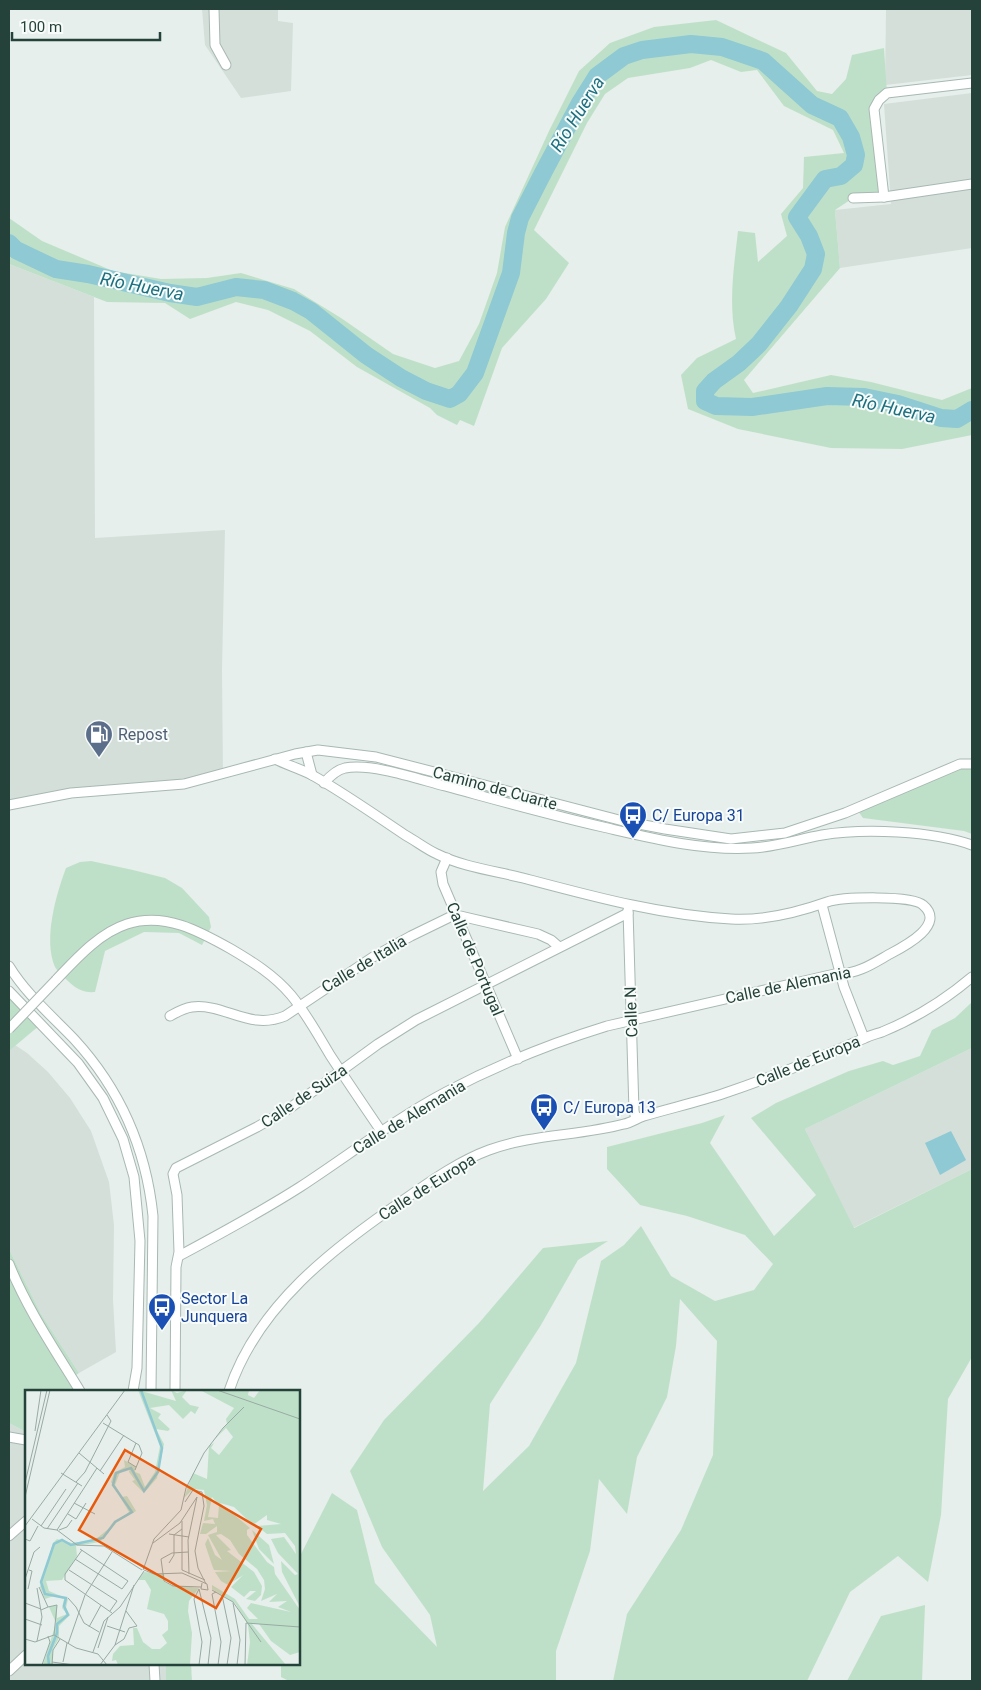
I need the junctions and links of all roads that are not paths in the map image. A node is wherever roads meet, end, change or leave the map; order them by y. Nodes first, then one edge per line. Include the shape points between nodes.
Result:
1 (214, 9) edge
2 (226, 65) dead end
3 (972, 83) edge
4 (972, 184) edge
5 (884, 197) junction
6 (853, 198) dead end
7 (306, 752) junction
8 (295, 754) junction
9 (275, 759) junction
10 (972, 764) edge
11 (300, 770) junction
12 (312, 775) junction
13 (324, 783) junction
14 (9, 805) edge
15 (972, 845) edge
16 (447, 858) junction
17 (822, 905) junction
18 (629, 909) junction
19 (456, 915) junction
20 (559, 948) junction
21 (9, 966) edge
22 (840, 973) junction
23 (972, 977) edge
24 (486, 984) junction
25 (9, 991) edge
26 (299, 1006) junction
27 (170, 1016) dead end
28 (632, 1020) junction
29 (9, 1028) edge
30 (864, 1038) junction
31 (518, 1059) junction
32 (340, 1071) junction
33 (636, 1120) junction
34 (381, 1131) junction
35 (179, 1256) junction
36 (9, 1264) edge
37 (79, 1390) edge
38 (133, 1390) edge
39 (151, 1390) edge
40 (174, 1390) edge
41 (229, 1390) edge
42 (9, 1437) edge
43 (25, 1440) edge
44 (25, 1522) edge
45 (9, 1536) edge
46 (25, 1656) edge
47 (154, 1665) edge
48 (9, 1670) edge
49 (155, 1681) edge

1 - 2 street via 215,46
3 - 5 street via 887,92 879,100 874,109
4 - 5 street
5 - 6 street
7 - 8 street, Camino de Cuarte
7 - 10 street, Camino de Cuarte via 318,750 376,757 623,821 731,839 786,832 845,813 960,764
7 - 12 street
8 - 9 street, Camino de Cuarte
8 - 11 street
9 - 11 street, Calle de Alemania
9 - 14 street, Camino de Cuarte via 184,784 72,793
11 - 12 street, Calle de Alemania
12 - 13 street, Calle de Alemania
13 - 15 street via 337,770 344,768 375,769 569,819 714,848 754,848 823,835 876,832 921,835
13 - 16 street, Calle de Alemania
16 - 18 street, Calle de Alemania
16 - 19 street, Calle de Portugal via 441,878
17 - 18 street, Calle de Alemania via 765,918 732,919
17 - 22 street
17 - 22 street, Calle de Alemania via 862,898 897,899 922,904 928,910 928,928 919,935 870,964 848,974
18 - 20 street, Calle de Suiza
18 - 28 street, Calle N
19 - 20 street via 538,934
19 - 24 street, Calle de Portugal
19 - 26 street, Calle de Italia via 373,957
20 - 24 street, Calle de Suiza
21 - 39 street via 106,1078 126,1114 144,1160 153,1216
22 - 28 street, Calle de Alemania
22 - 30 street
23 - 30 street, Calle de Europa via 928,1008
24 - 31 street, Calle de Portugal
24 - 32 street, Calle de Suiza via 416,1020
25 - 38 street via 78,1063 103,1098 123,1139 134,1177 140,1241 138,1368
26 - 27 street, Calle de Italia via 285,1016 269,1021 201,1007 186,1008
26 - 29 street, bridge via 282,985 257,965 192,928 162,920 141,920 125,924 87,950
26 - 32 street
28 - 31 street, Calle de Alemania via 582,1034
28 - 33 street, Calle N
30 - 33 street, Calle de Europa via 761,1080
31 - 34 street, Calle de Alemania via 445,1093
32 - 34 street
32 - 35 street, Calle de Suiza via 266,1122 176,1168 173,1174
33 - 41 street, Calle de Europa via 511,1143 476,1156 423,1187 366,1227 303,1280 279,1305 253,1339
34 - 35 street, Calle de Alemania via 260,1212
35 - 40 street, Calle de Suiza via 176,1267
36 - 37 street via 16,1283
42 - 43 street
44 - 45 street
46 - 48 street
47 - 49 street

